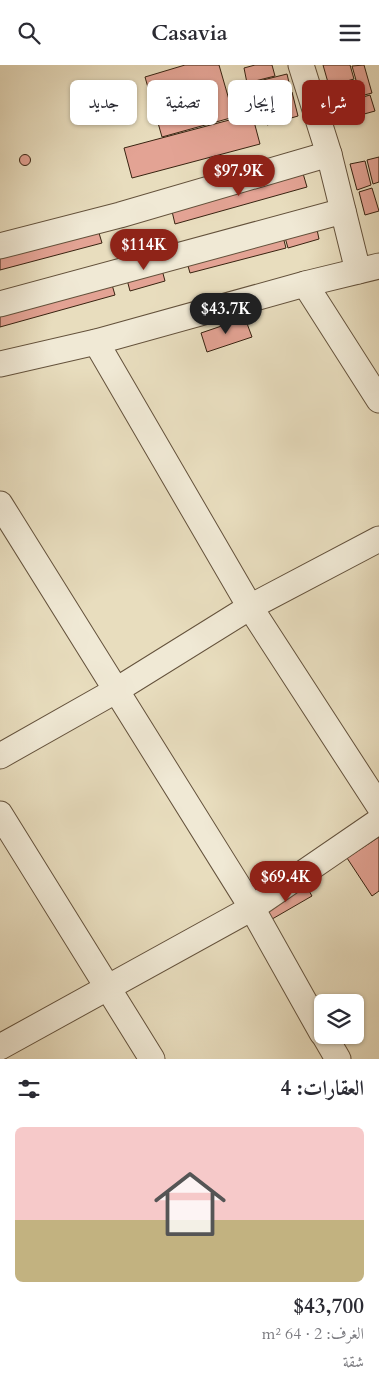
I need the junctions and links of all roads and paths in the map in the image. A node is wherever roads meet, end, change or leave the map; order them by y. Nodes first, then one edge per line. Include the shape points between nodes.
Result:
1 (301, 65) edge
2 (329, 154) junction
3 (343, 211) junction
4 (0, 246) edge
5 (369, 269) edge
6 (305, 284) junction
7 (0, 304) edge
8 (96, 341) junction
9 (0, 363) edge
10 (379, 400) edge
11 (0, 504) edge
12 (379, 539) edge
13 (250, 607) junction
14 (115, 691) junction
15 (0, 756) edge
16 (379, 806) edge
17 (0, 814) edge
18 (379, 821) edge
19 (252, 908) junction
20 (109, 988) junction
21 (314, 1018) edge
22 (329, 1044) edge
23 (0, 1047) edge
24 (152, 1059) edge
25 (338, 1059) edge

1 - 2 street
2 - 3 street
2 - 4 street
3 - 5 street
3 - 7 street
5 - 6 street
6 - 8 street
6 - 10 street
8 - 9 street
8 - 13 street
11 - 14 street
12 - 13 street
13 - 14 street
13 - 16 street
14 - 15 street
14 - 19 street
17 - 20 street
18 - 19 street
19 - 20 street
19 - 21 street
20 - 23 street
20 - 24 street
22 - 25 street

